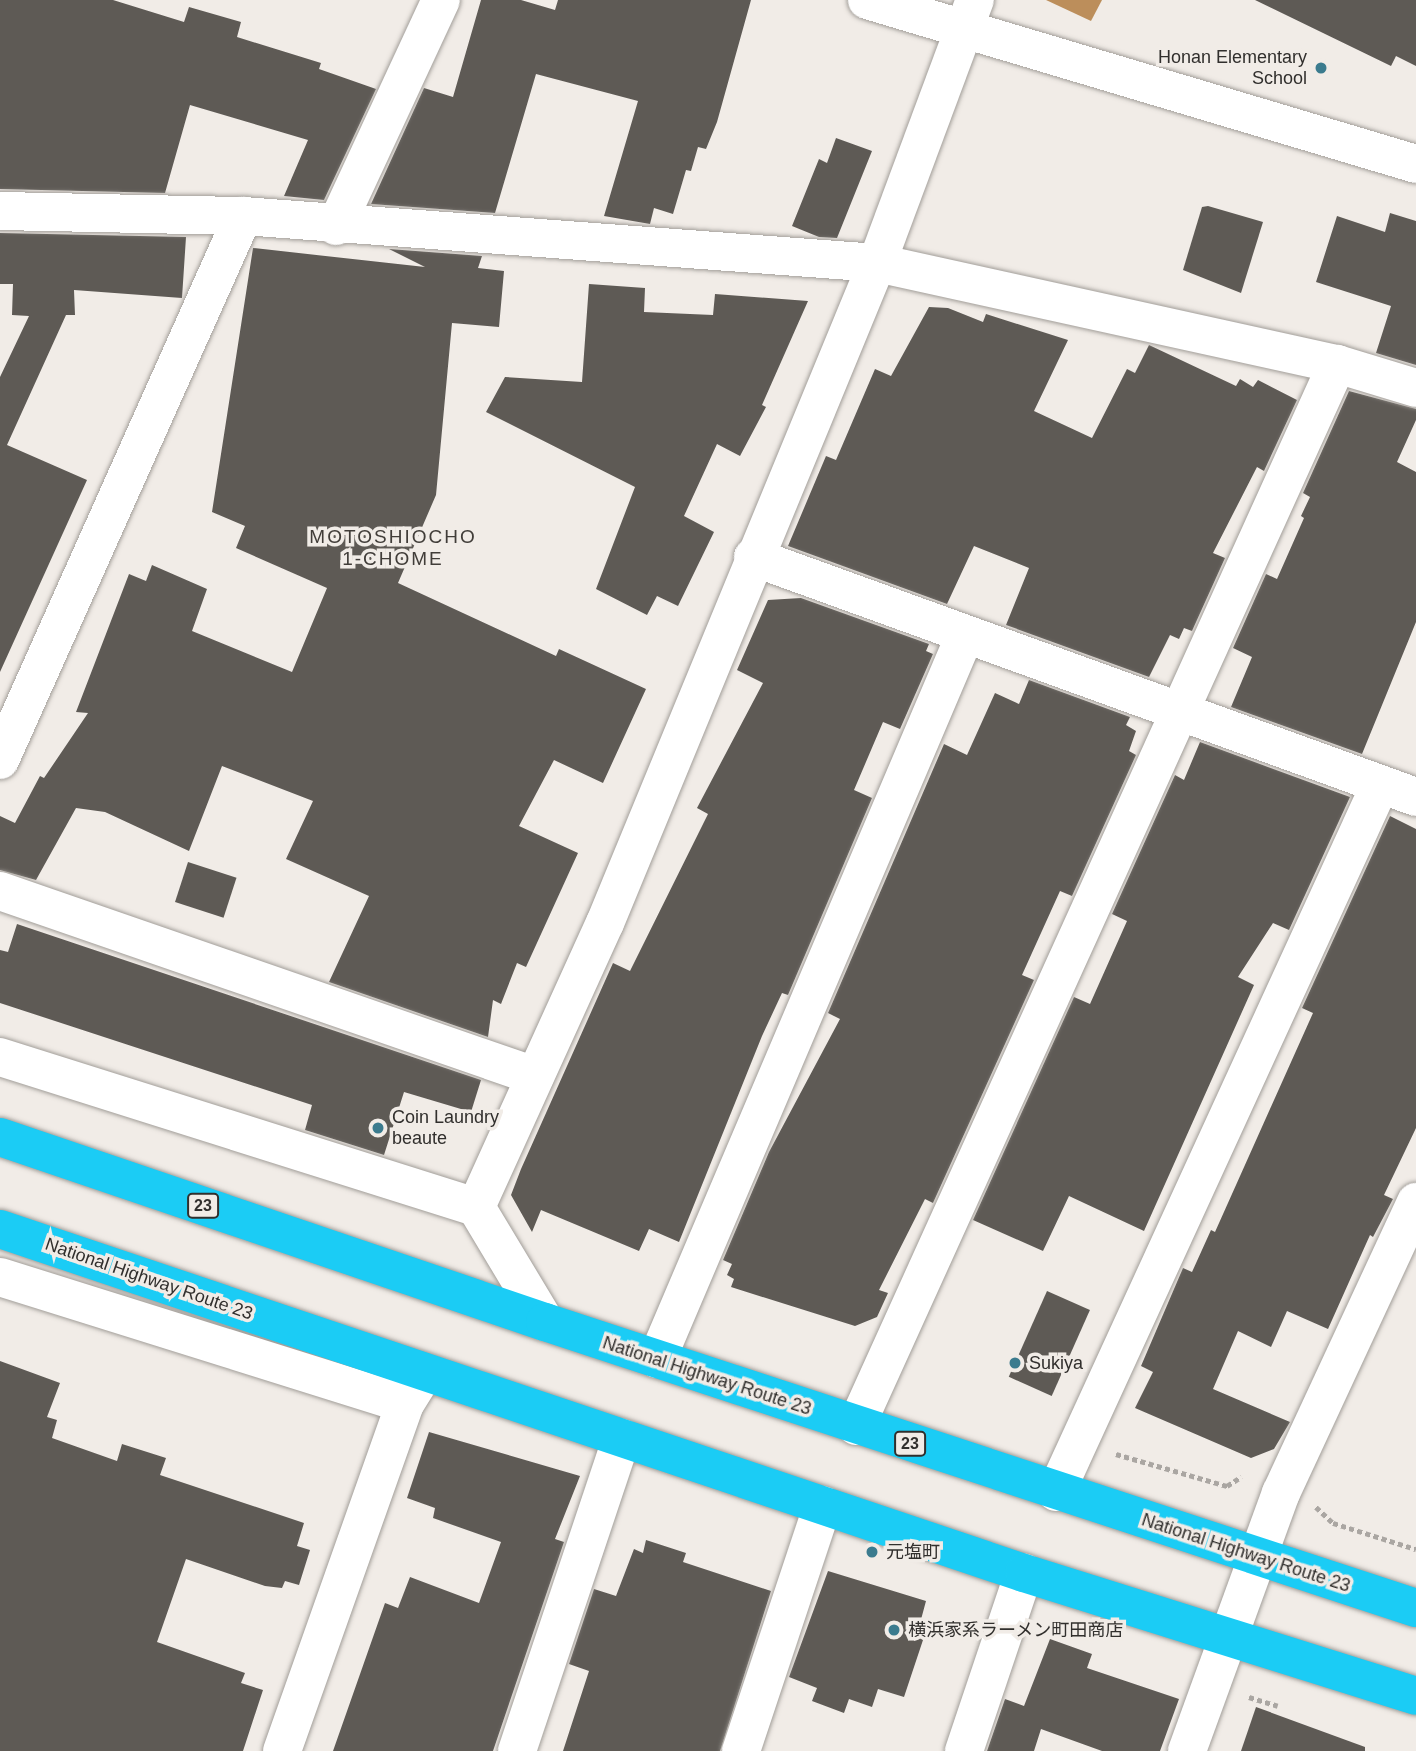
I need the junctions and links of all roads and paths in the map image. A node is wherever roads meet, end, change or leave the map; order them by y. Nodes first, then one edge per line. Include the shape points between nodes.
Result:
1 (441, 0) edge
2 (867, 0) edge
3 (968, 14) edge
4 (1416, 164) edge
5 (0, 211) edge
6 (243, 216) junction
7 (336, 226) junction
8 (877, 264) junction
9 (1337, 364) junction
10 (1416, 388) edge
11 (753, 557) junction
12 (965, 635) junction
13 (1178, 711) junction
14 (0, 760) edge
15 (1380, 785) junction
16 (1416, 797) edge
17 (0, 891) edge
18 (0, 1057) edge
19 (535, 1076) junction
20 (0, 1137) edge
21 (1416, 1202) edge
22 (476, 1207) junction
23 (0, 1229) edge
24 (0, 1277) edge
25 (545, 1322) junction
26 (657, 1359) junction
27 (425, 1372) junction
28 (405, 1404) junction
29 (856, 1426) junction
30 (622, 1438) junction
31 (1078, 1444) junction
32 (1241, 1477) dead end
33 (1056, 1492) junction
34 (823, 1505) junction
35 (1324, 1510) dead end
36 (1416, 1549) edge
37 (1257, 1556) junction
38 (1024, 1573) junction
39 (1416, 1608) edge
40 (1227, 1636) junction
41 (1416, 1696) edge
42 (1248, 1697) dead end
43 (1278, 1706) dead end
44 (282, 1751) edge
45 (517, 1751) edge
46 (741, 1751) edge
47 (964, 1751) edge
48 (1187, 1751) edge

1 - 7 street
2 - 3 street
3 - 4 street
3 - 8 street
5 - 6 street
6 - 7 street
6 - 14 street
7 - 8 street
8 - 9 street
8 - 11 street
9 - 10 street
9 - 13 street
11 - 12 street
11 - 19 street via 605,923
12 - 13 street
12 - 26 street
13 - 15 street
13 - 29 street
15 - 16 street
15 - 31 street
17 - 19 street
18 - 22 street
19 - 22 street
20 - 25 highway, National Highway Route 23 / 23
21 - 37 street via 1281,1493
22 - 25 street
23 - 27 highway, National Highway Route 23
24 - 28 street
25 - 26 highway, National Highway Route 23 / 23
26 - 29 highway, National Highway Route 23 / 23
27 - 28 street
27 - 30 highway, National Highway Route 23
28 - 44 street
29 - 33 highway, National Highway Route 23 / 23
30 - 34 highway, National Highway Route 23
30 - 45 street
31 - 32 path via 1227,1486
31 - 33 street
33 - 37 highway, National Highway Route 23 / 23
34 - 38 highway, National Highway Route 23
34 - 46 street
35 - 36 path via 1333,1523
37 - 39 highway, National Highway Route 23 / 23
37 - 40 street
38 - 40 highway, National Highway Route 23
38 - 47 street
40 - 41 highway, National Highway Route 23
40 - 48 street
42 - 43 path

